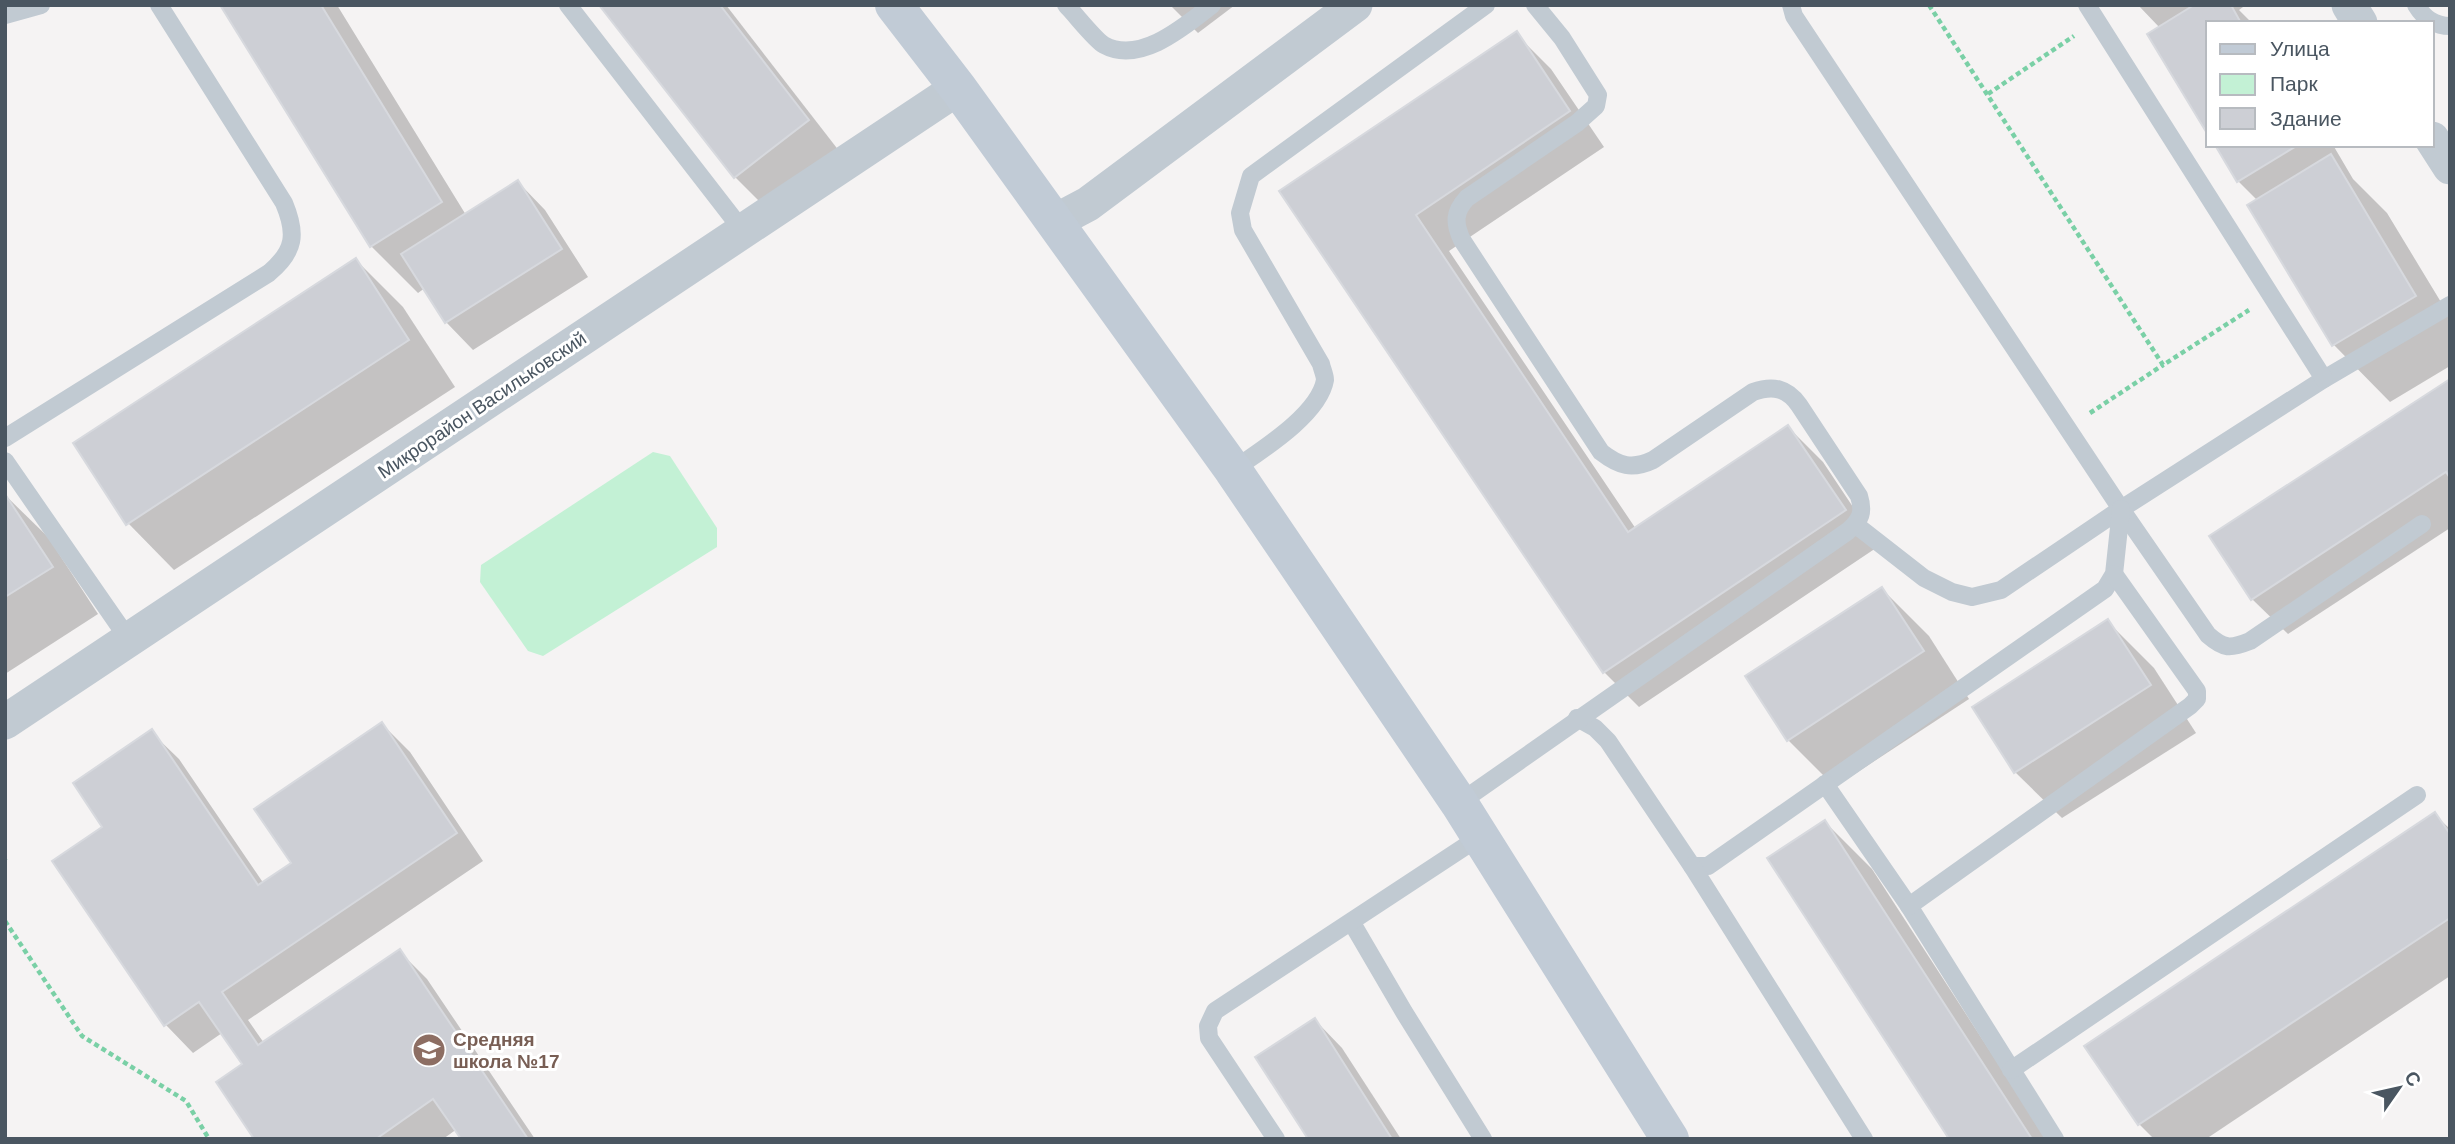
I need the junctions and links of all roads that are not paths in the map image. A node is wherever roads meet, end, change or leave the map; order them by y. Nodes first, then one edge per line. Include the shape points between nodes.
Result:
1 (41, 5) edge
2 (159, 5) edge
3 (568, 5) edge
4 (894, 5) edge
5 (1066, 5) edge
6 (1212, 5) edge
7 (1355, 5) edge
8 (1486, 5) edge
9 (1535, 5) edge
10 (1791, 5) edge
11 (2349, 5) edge
12 (2416, 5) edge
13 (2092, 13) edge
14 (5, 15) edge
15 (2359, 21) edge
16 (2430, 21) edge
17 (958, 88) junction
18 (2434, 142) edge
19 (2450, 167) edge
20 (1054, 222) junction
21 (743, 231) junction
22 (2450, 305) edge
23 (2324, 379) junction
24 (5, 438) edge
25 (5, 461) edge
26 (1233, 470) junction
27 (2121, 509) junction
28 (2422, 524) dead end
29 (1856, 525) junction
30 (2114, 574) junction
31 (129, 640) junction
32 (1577, 719) junction
33 (5, 722) edge
34 (1825, 784) junction
35 (2417, 795) dead end
36 (1459, 803) junction
37 (1480, 836) junction
38 (1692, 866) junction
39 (1909, 906) junction
40 (1352, 923) junction
41 (2011, 1070) junction
42 (1276, 1139) edge
43 (1483, 1139) edge
44 (1670, 1139) edge
45 (1864, 1139) edge
46 (2055, 1139) edge

1 - 14 lane
2 - 24 lane via 284,203 292,222 292,242 284,260 269,273
3 - 21 lane
4 - 17 street
5 - 6 lane via 1104,45 1133,52 1170,37
7 - 20 street via 1088,204
8 - 26 lane via 1251,176 1240,213 1242,230 1321,364 1325,379 1317,398 1290,429
9 - 29 lane via 1598,95 1596,106 1467,198 1456,216 1462,240 1601,452 1612,461 1640,466 1753,392 1779,388 1790,393 1859,496 1863,507
10 - 27 lane via 1794,16
11 - 15 street
12 - 16 lane
13 - 23 lane
17 - 20 street
17 - 21 street, Микрорайон Васильковский
18 - 19 street
20 - 26 street
21 - 31 street, Микрорайон Васильковский
22 - 23 lane
23 - 27 lane
25 - 31 lane
26 - 36 street
27 - 28 lane via 2208,635 2221,646 2236,647
27 - 29 lane via 2001,590 1972,597 1924,578
27 - 30 lane
29 - 32 lane
30 - 34 lane via 2105,589
30 - 39 lane via 2197,691 2197,699
31 - 33 street, Микрорайон Васильковский
32 - 36 lane
32 - 38 lane via 1608,741
34 - 38 lane via 1707,866
34 - 39 lane
35 - 41 lane
36 - 37 street
37 - 40 lane
37 - 44 street
38 - 45 lane
39 - 41 lane
40 - 42 lane via 1215,1011 1208,1027 1209,1038
40 - 43 lane
41 - 46 lane

